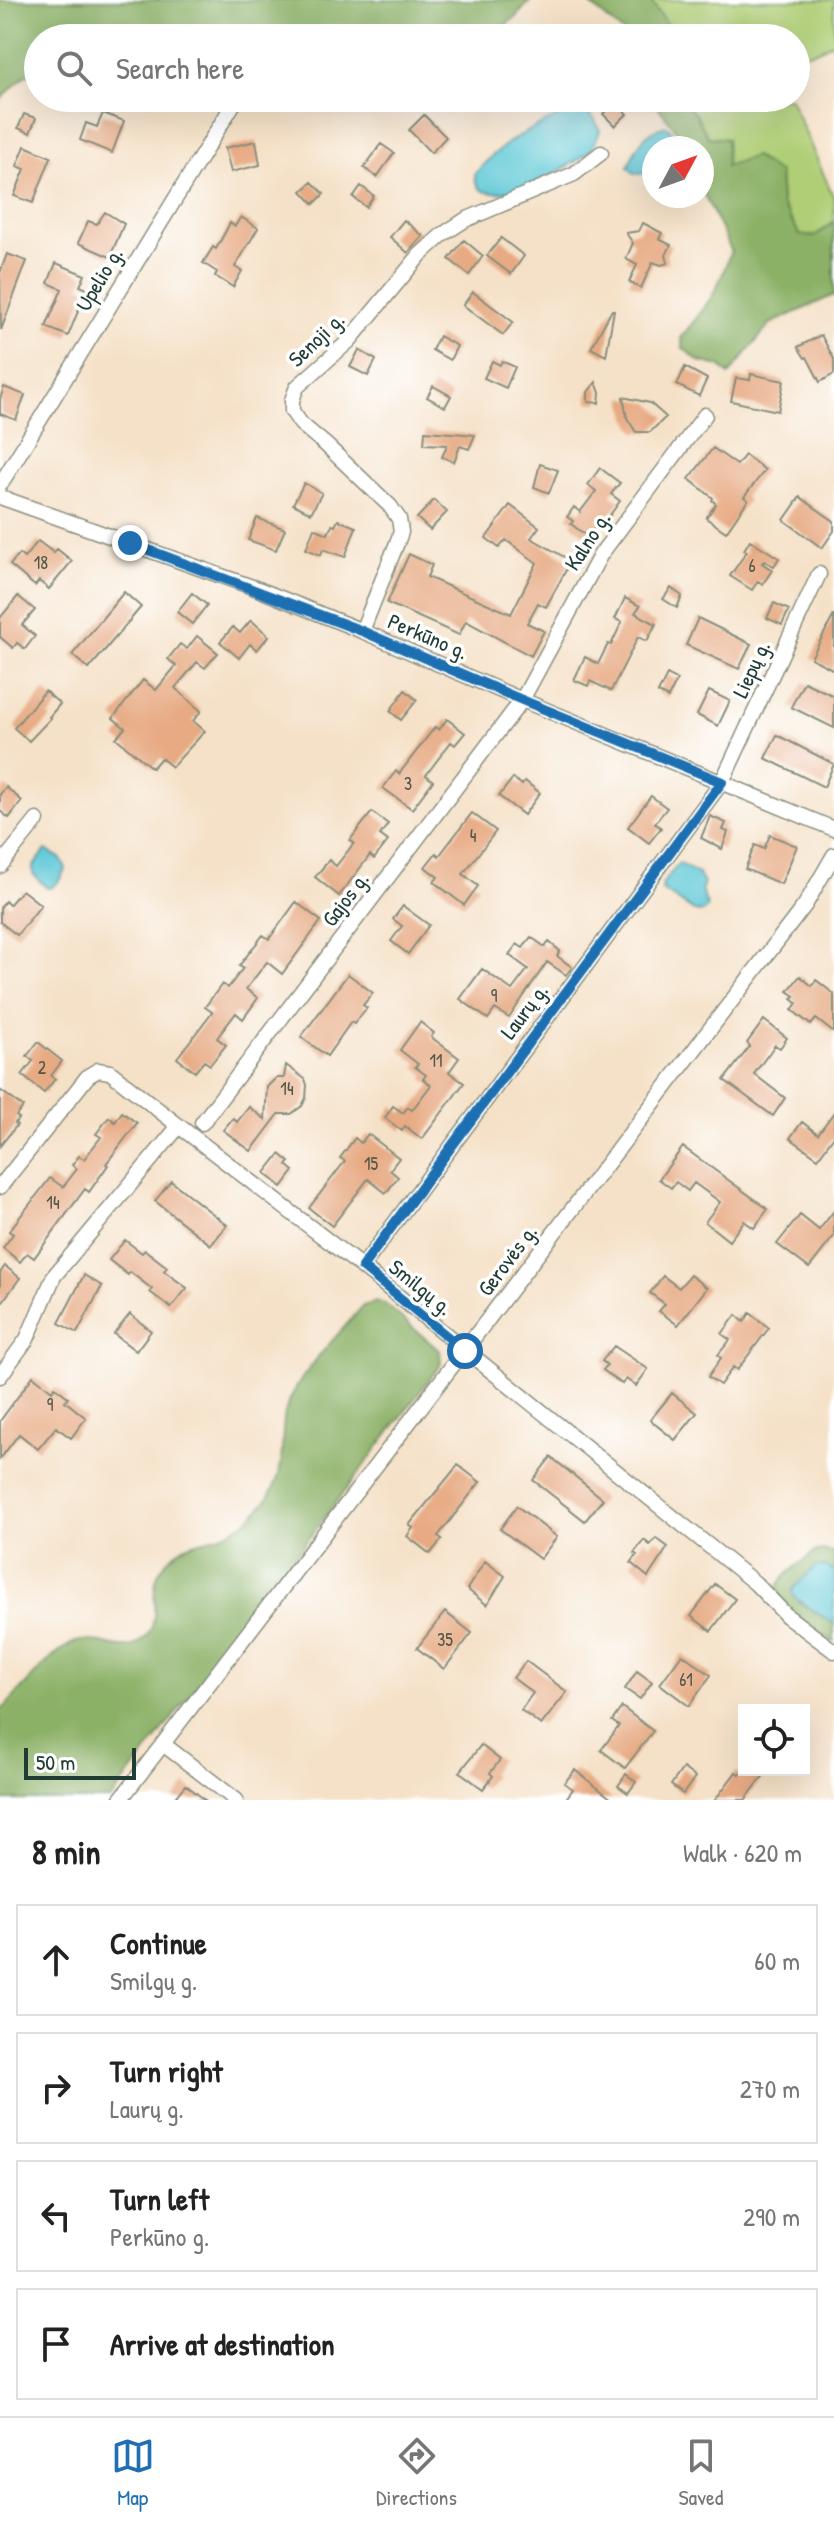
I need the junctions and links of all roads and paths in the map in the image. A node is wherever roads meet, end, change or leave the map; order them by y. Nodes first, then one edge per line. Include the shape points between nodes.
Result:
1 (228, 112) edge
2 (601, 153) dead end
3 (705, 415) dead end
4 (0, 485) edge
5 (0, 497) edge
6 (819, 574) dead end
7 (362, 631) junction
8 (522, 700) junction
9 (722, 782) junction
10 (37, 820) dead end
11 (834, 829) edge
12 (834, 855) edge
13 (0, 866) edge
14 (202, 1123) dead end
15 (179, 1126) junction
16 (0, 1187) edge
17 (362, 1267) junction
18 (465, 1351) junction
19 (0, 1376) edge
20 (834, 1651) edge
21 (163, 1744) junction
22 (120, 1800) edge
23 (236, 1800) edge

1 - 4 street, Upelio g.
2 - 7 street, Senoji g. via 574,174 442,235 349,341 297,387 292,411 301,424 399,519 401,532
3 - 8 street, Kalno g. via 601,554
5 - 7 street, Perkūno g.
6 - 9 street, Liepų g.
7 - 8 street, Perkūno g.
8 - 9 street, Perkūno g.
8 - 14 street, Gajos g.
9 - 11 street, Perkūno g.
9 - 17 street, Laurų g.
10 - 13 street
12 - 18 street, Gerovės g. via 805,905
15 - 16 street, Smilgų g. via 110,1072 98,1070
15 - 17 street, Smilgų g.
15 - 19 street via 54,1276 27,1339
17 - 18 street, Smilgų g.
18 - 20 street, Smilgų g.
18 - 21 street, Gerovės g.
21 - 22 street, Gerovės g.
21 - 23 street

